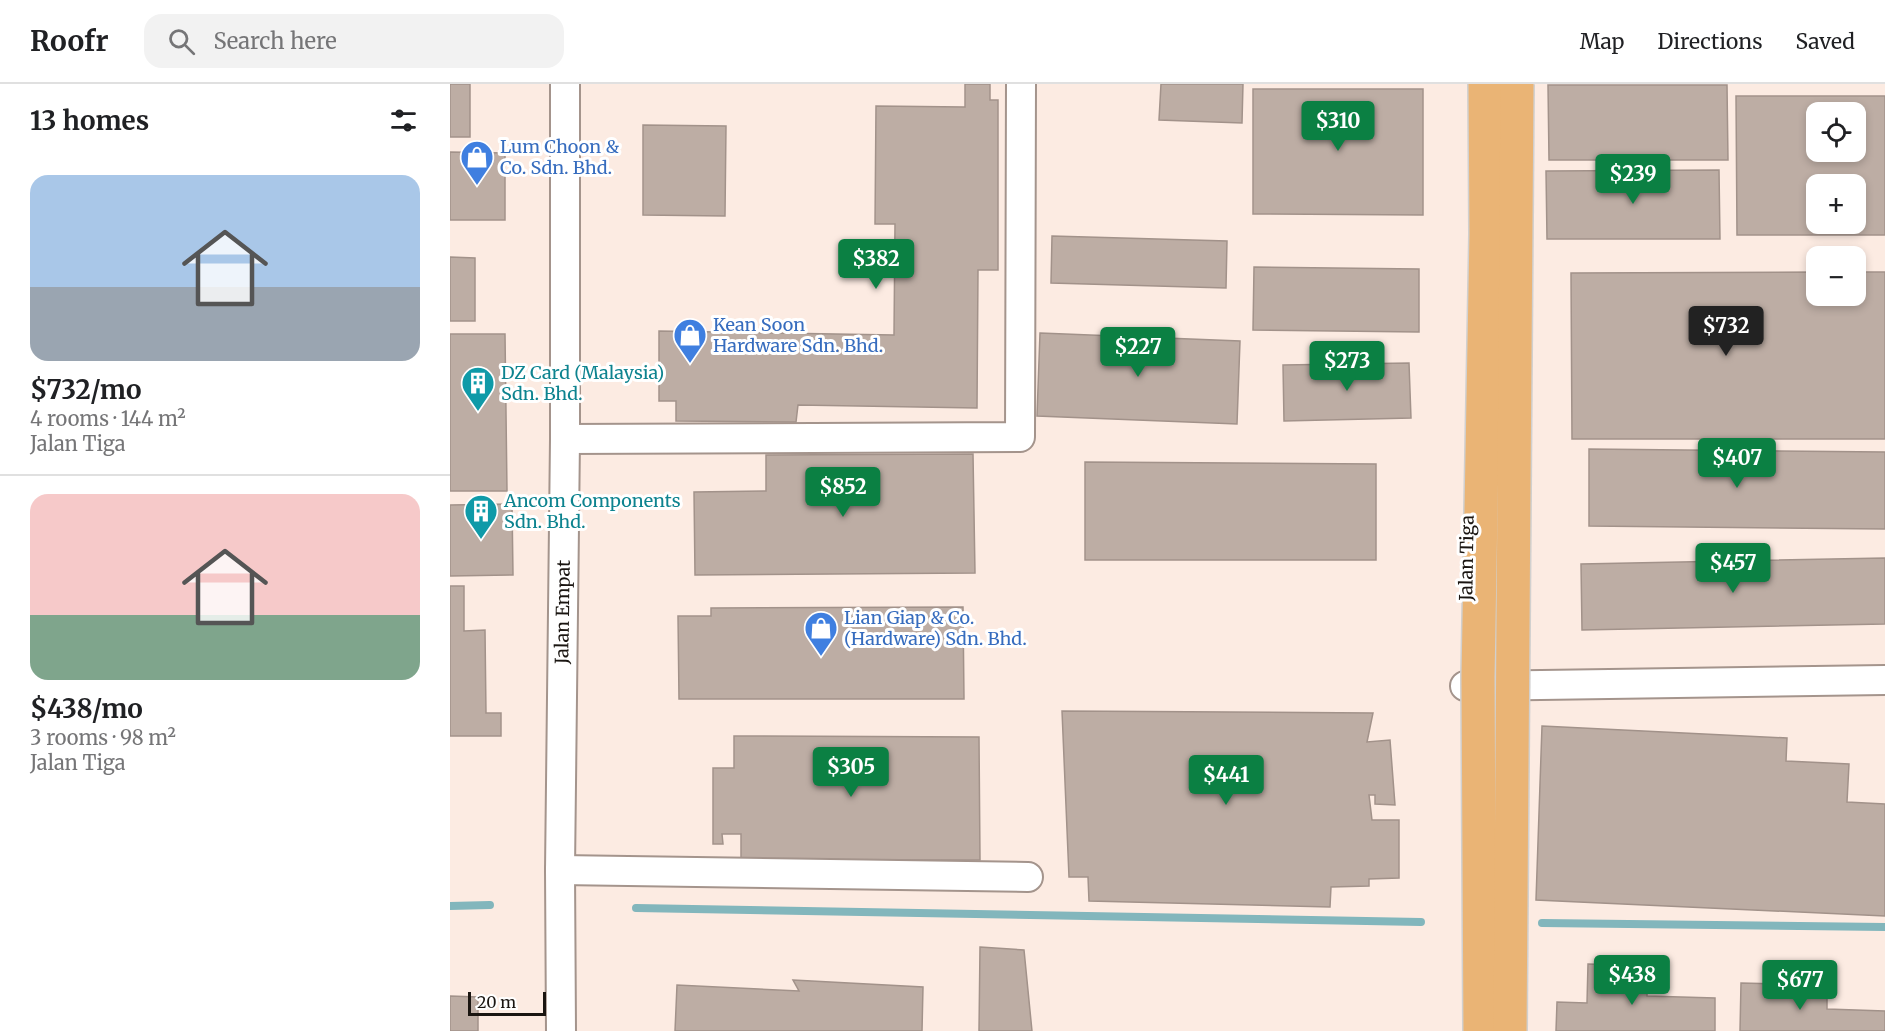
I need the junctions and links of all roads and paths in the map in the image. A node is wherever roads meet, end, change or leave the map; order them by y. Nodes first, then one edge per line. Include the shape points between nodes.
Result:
1 (565, 84) edge
2 (1021, 84) edge
3 (1471, 84) edge
4 (1485, 84) edge
5 (1517, 84) edge
6 (1524, 84) edge
7 (565, 439) junction
8 (1885, 680) edge
9 (1465, 686) junction
10 (1519, 686) junction
11 (560, 870) junction
12 (1028, 877) dead end
13 (561, 1031) edge
14 (1468, 1031) edge
15 (1479, 1031) edge
16 (1510, 1031) edge
17 (1520, 1031) edge

1 - 7 street, Jalan Empat
2 - 7 street via 1020,437
3 - 9 street, Jalan Tiga
4 - 15 highway, bridge via 1478,677
5 - 16 highway, bridge
6 - 10 street
7 - 11 street, Jalan Empat
8 - 10 street
9 - 10 street
9 - 14 street, Jalan Tiga
10 - 17 street
11 - 12 street
11 - 13 street, Jalan Empat

